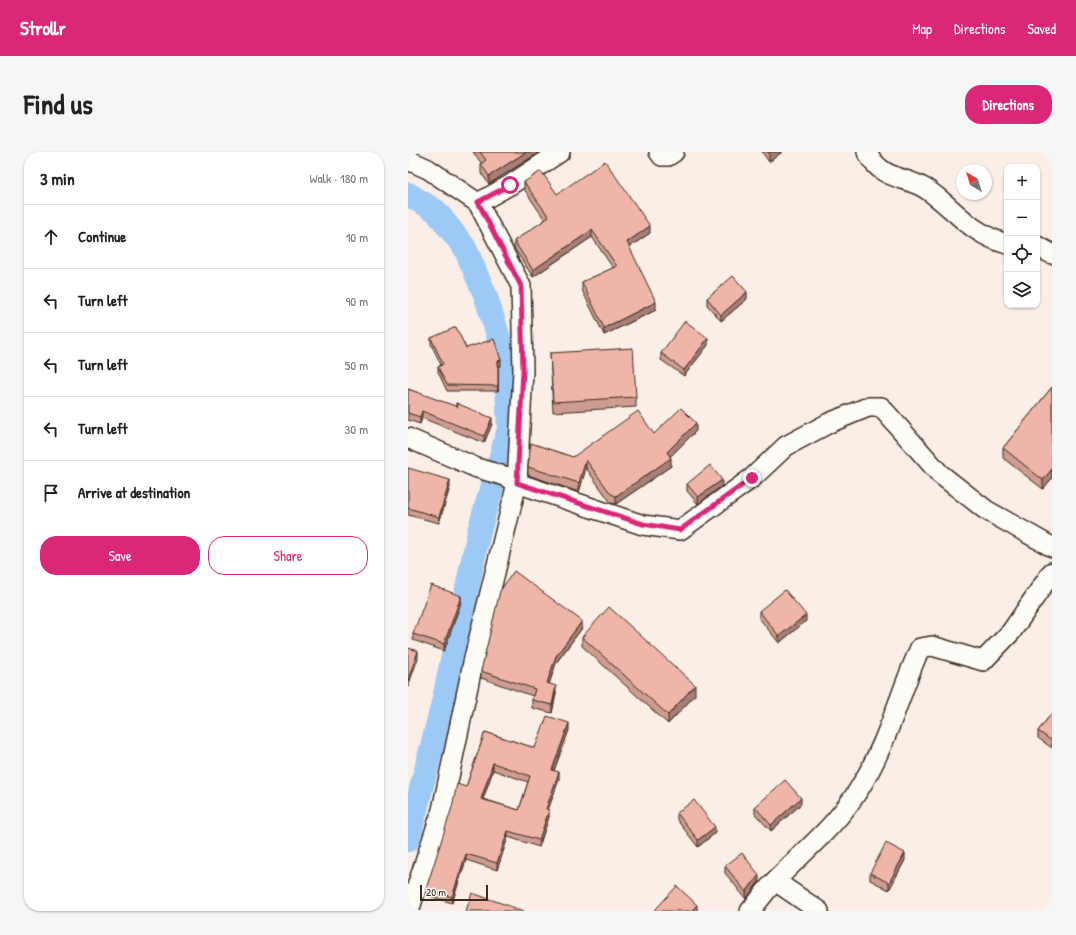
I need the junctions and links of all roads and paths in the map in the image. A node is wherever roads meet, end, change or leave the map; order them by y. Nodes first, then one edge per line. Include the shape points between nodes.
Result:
1 (560, 152) edge
2 (659, 152) edge
3 (674, 152) edge
4 (867, 152) edge
5 (408, 160) edge
6 (478, 202) junction
7 (1004, 243) edge
8 (1040, 248) edge
9 (1052, 254) edge
10 (408, 438) edge
11 (513, 480) junction
12 (1052, 547) edge
13 (1052, 572) edge
14 (775, 881) junction
15 (409, 911) edge
16 (750, 911) edge
17 (819, 911) edge

1 - 6 street via 510,185
2 - 3 street via 662,156
4 - 7 street via 872,162 894,178 929,191 962,220 993,240
5 - 6 street via 428,169
6 - 11 street via 521,286 523,371
8 - 9 street
10 - 11 street via 477,468
11 - 12 street via 643,524 680,530 752,478 786,446 829,423 868,407 881,407 940,474 986,510
11 - 15 street via 442,810
13 - 14 street via 1011,632 984,661 932,646 920,648 879,754 859,790 804,855
14 - 16 street
14 - 17 street

